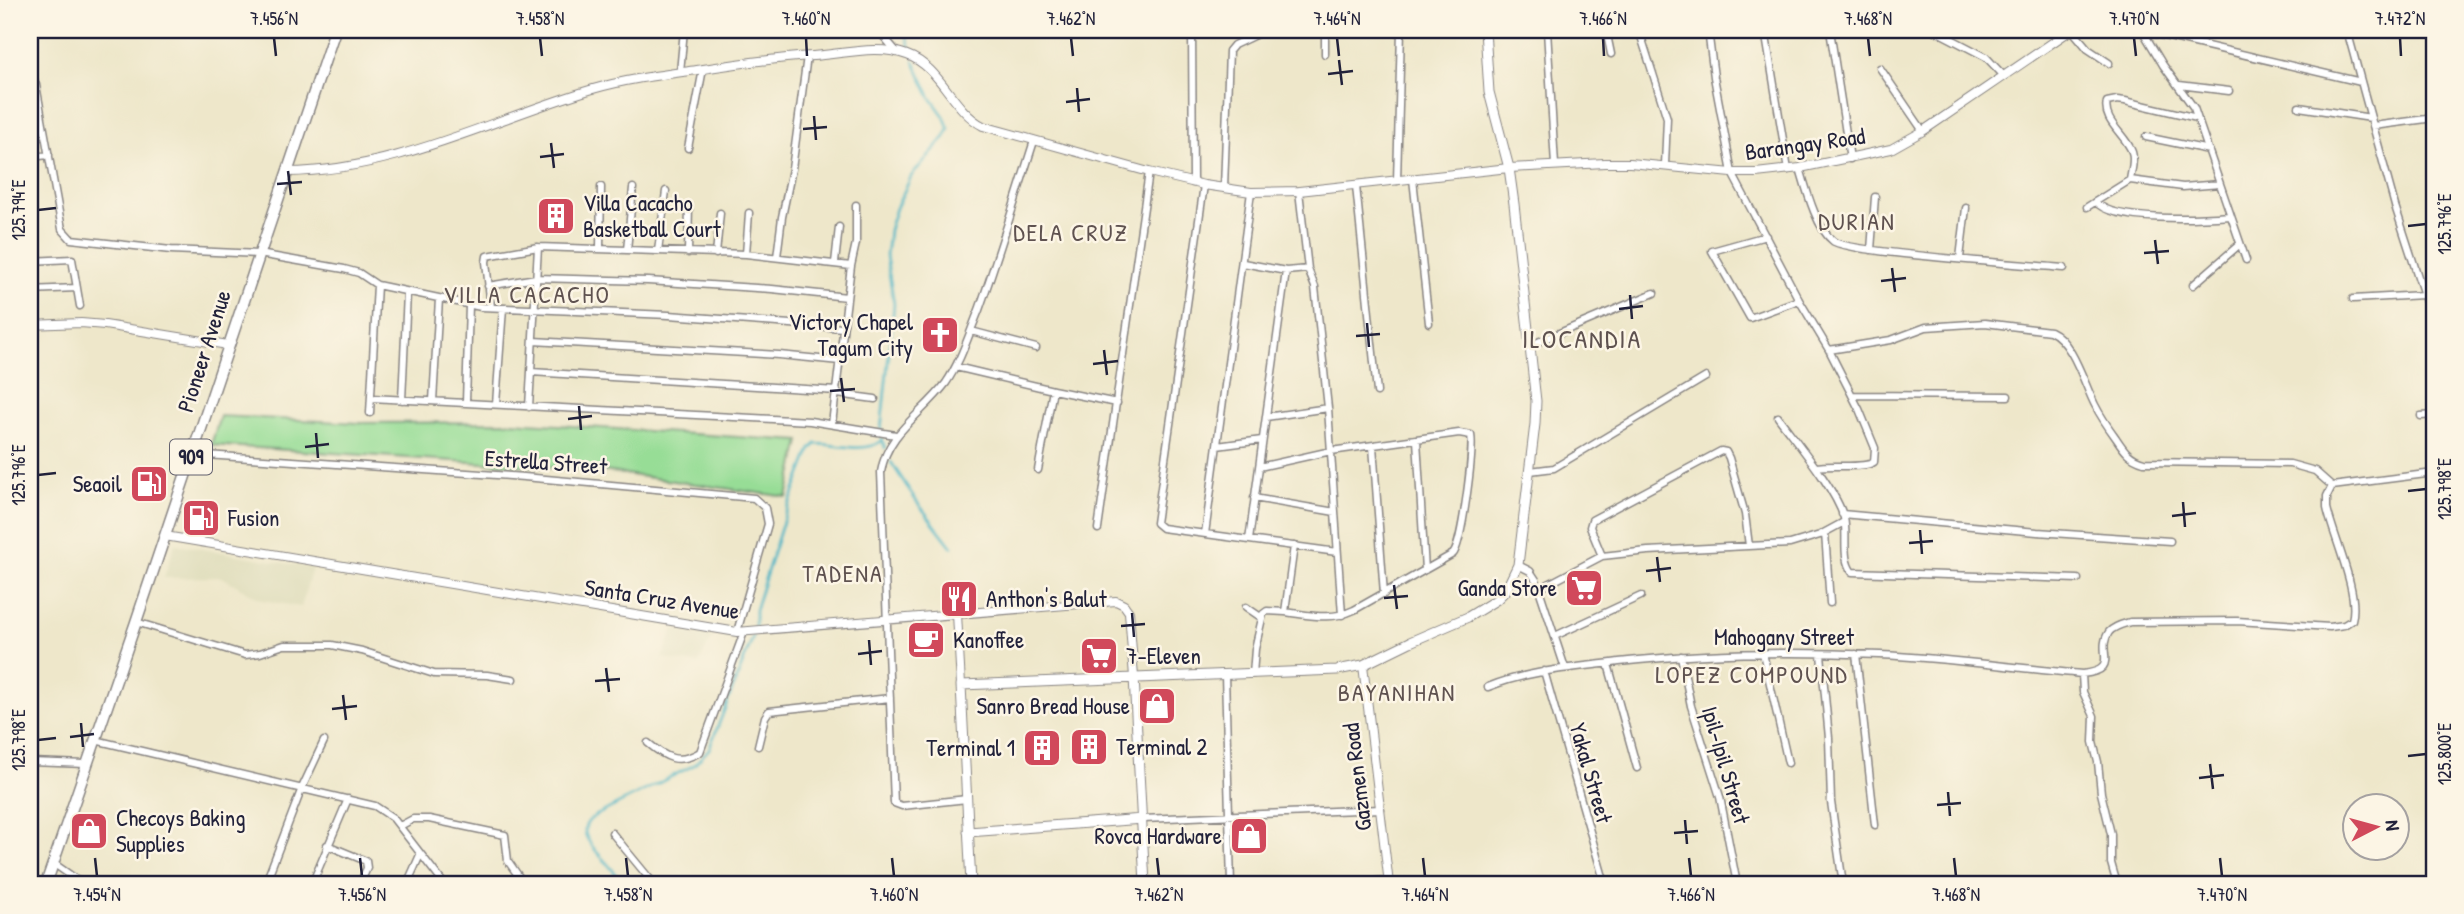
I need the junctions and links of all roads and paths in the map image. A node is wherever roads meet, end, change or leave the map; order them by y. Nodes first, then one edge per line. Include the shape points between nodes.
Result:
1 (335, 30) edge
2 (684, 30) edge
3 (878, 30) edge
4 (1192, 30) edge
5 (1257, 30) edge
6 (1325, 30) edge
7 (1401, 30) edge
8 (1485, 30) edge
9 (1547, 30) edge
10 (1606, 30) edge
11 (1639, 30) edge
12 (1708, 30) edge
13 (1765, 30) edge
14 (1830, 30) edge
15 (1934, 30) edge
16 (2071, 30) edge
17 (2143, 30) edge
18 (2347, 30) edge
19 (896, 51) junction
20 (1325, 54) dead end
21 (1611, 54) dead end
22 (807, 56) junction
23 (2109, 63) dead end
24 (1880, 68) dead end
25 (703, 69) junction
26 (30, 70) edge
27 (680, 72) junction
28 (2003, 75) junction
29 (2361, 82) junction
30 (2179, 85) junction
31 (2229, 90) dead end
32 (2300, 107) dead end
33 (2197, 118) junction
34 (2434, 118) edge
35 (2372, 122) junction
36 (43, 125) junction
37 (30, 126) edge
38 (1923, 131) junction
39 (2146, 137) dead end
40 (1034, 141) junction
41 (688, 148) dead end
42 (2209, 150) junction
43 (49, 155) junction
44 (30, 157) edge
45 (1850, 159) junction
46 (1555, 165) junction
47 (1665, 165) junction
48 (1509, 168) junction
49 (1800, 168) junction
50 (1788, 170) junction
51 (288, 172) junction
52 (1149, 172) junction
53 (1732, 173) junction
54 (1413, 179) junction
55 (2130, 180) junction
56 (1397, 181) junction
57 (1193, 183) junction
58 (2220, 184) junction
59 (1204, 186) junction
60 (1356, 186) junction
61 (601, 187) dead end
62 (633, 188) dead end
63 (1224, 188) junction
64 (666, 191) dead end
65 (1299, 191) junction
66 (1251, 192) junction
67 (1875, 197) dead end
68 (2096, 202) junction
69 (856, 205) dead end
70 (689, 206) dead end
71 (2087, 207) dead end
72 (1966, 208) dead end
73 (720, 213) dead end
74 (750, 213) dead end
75 (2230, 216) junction
76 (839, 228) dead end
77 (1766, 236) junction
78 (2240, 244) junction
79 (538, 247) junction
80 (600, 248) junction
81 (627, 250) junction
82 (1871, 250) junction
83 (658, 251) junction
84 (688, 253) junction
85 (259, 254) junction
86 (716, 254) junction
87 (746, 254) junction
88 (778, 257) junction
89 (1960, 258) junction
90 (2246, 260) dead end
91 (30, 261) edge
92 (835, 263) junction
93 (1243, 263) junction
94 (851, 266) junction
95 (2064, 268) dead end
96 (1308, 269) junction
97 (1286, 271) junction
98 (536, 278) junction
99 (377, 285) junction
100 (2193, 285) dead end
101 (488, 286) junction
102 (77, 288) junction
103 (30, 290) edge
104 (407, 293) junction
105 (1654, 293) dead end
106 (2423, 295) junction
107 (847, 297) junction
108 (439, 299) junction
109 (2353, 299) dead end
110 (1799, 300) junction
111 (469, 305) junction
112 (80, 306) dead end
113 (491, 307) junction
114 (503, 308) junction
115 (534, 308) junction
116 (1429, 323) dead end
117 (30, 325) edge
118 (2434, 326) edge
119 (843, 328) junction
120 (971, 331) junction
121 (533, 341) junction
122 (228, 345) junction
123 (1531, 345) junction
124 (1036, 348) dead end
125 (1829, 350) junction
126 (840, 361) junction
127 (956, 367) junction
128 (531, 372) junction
129 (1706, 377) dead end
130 (1053, 390) junction
131 (1377, 391) dead end
132 (837, 392) junction
133 (1852, 395) junction
134 (2008, 396) dead end
135 (371, 398) junction
136 (875, 399) dead end
137 (402, 400) junction
138 (433, 401) junction
139 (466, 402) junction
140 (1117, 402) junction
141 (496, 404) junction
142 (529, 407) junction
143 (1328, 408) junction
144 (370, 413) dead end
145 (2434, 415) edge
146 (2421, 416) dead end
147 (1266, 417) junction
148 (1778, 417) dead end
149 (832, 424) junction
150 (896, 435) junction
151 (1262, 440) junction
152 (1417, 440) junction
153 (1217, 446) junction
154 (1373, 446) junction
155 (1331, 451) junction
156 (192, 454) junction
157 (1259, 467) junction
158 (1816, 467) junction
159 (1038, 470) dead end
160 (1530, 471) junction
161 (2434, 473) edge
162 (2332, 486) junction
163 (1254, 498) junction
164 (1335, 512) junction
165 (1842, 514) junction
166 (1844, 522) junction
167 (1098, 528) dead end
168 (1825, 533) junction
169 (1205, 534) junction
170 (165, 536) junction
171 (1249, 540) junction
172 (2170, 541) dead end
173 (1294, 546) junction
174 (1749, 546) junction
175 (1337, 552) junction
176 (1602, 555) junction
177 (1518, 565) junction
178 (1425, 570) junction
179 (2078, 579) dead end
180 (1539, 589) junction
181 (1384, 594) junction
182 (1641, 596) dead end
183 (1830, 603) dead end
184 (1246, 607) dead end
185 (1285, 612) junction
186 (957, 614) junction
187 (1342, 615) junction
188 (1262, 618) junction
189 (888, 620) junction
190 (136, 622) junction
191 (740, 632) junction
192 (1555, 636) junction
193 (1763, 653) junction
194 (1821, 654) junction
195 (1856, 654) junction
196 (1681, 656) junction
197 (1608, 664) junction
198 (1363, 665) junction
199 (1565, 668) junction
200 (1544, 671) junction
201 (1253, 674) junction
202 (2082, 674) junction
203 (1225, 675) junction
204 (1134, 677) junction
205 (513, 679) dead end
206 (961, 685) junction
207 (1489, 687) dead end
208 (890, 698) junction
209 (95, 740) junction
210 (324, 741) dead end
211 (648, 743) dead end
212 (758, 746) dead end
213 (30, 762) edge
214 (1788, 763) dead end
215 (86, 764) junction
216 (1637, 768) dead end
217 (302, 788) junction
218 (348, 799) junction
219 (967, 799) junction
220 (1381, 809) junction
221 (1229, 816) junction
222 (1143, 819) junction
223 (400, 825) junction
224 (1875, 825) dead end
225 (968, 832) junction
226 (612, 833) dead end
227 (327, 845) junction
228 (420, 855) junction
229 (53, 863) junction
230 (1389, 882) edge
231 (46, 884) edge
232 (83, 884) edge
233 (271, 884) edge
234 (312, 884) edge
235 (360, 884) edge
236 (407, 884) edge
237 (444, 884) edge
238 (524, 884) edge
239 (654, 884) edge
240 (971, 884) edge
241 (1145, 884) edge
242 (1231, 884) edge
243 (1347, 884) edge
244 (1605, 884) edge
245 (1737, 884) edge
246 (1843, 884) edge
247 (2117, 884) edge

1 - 51 highway, Pioneer Avenue / 909
2 - 27 street
3 - 19 street
4 - 57 street
5 - 63 street via 1229,51
6 - 20 street
7 - 56 street
8 - 48 main road via 1489,92
9 - 46 street
10 - 21 street
11 - 47 street via 1667,118
12 - 53 street
13 - 50 street
14 - 45 street
15 - 28 street via 1986,57
16 - 23 street
16 - 28 street, Barangay Road
17 - 29 street
17 - 30 street
18 - 29 street
19 - 22 street
19 - 40 street, Barangay Road via 921,62 975,122
22 - 25 street
22 - 88 street
24 - 38 street
25 - 27 street
25 - 41 street
26 - 36 street
27 - 51 street via 593,89 364,165
28 - 38 street, Barangay Road
29 - 35 street
30 - 31 street
30 - 33 street
32 - 35 street
33 - 42 street
33 - 55 street via 2125,101 2107,102 2106,110 2133,154
34 - 35 street
35 - 106 street
36 - 37 street
36 - 43 street
38 - 45 street, Barangay Road via 1891,149
39 - 42 street
40 - 52 street, Barangay Road
40 - 120 street
42 - 58 street
43 - 44 street
43 - 85 street via 62,229 71,239
45 - 49 street, Barangay Road
46 - 47 street, Barangay Road
46 - 48 street, Barangay Road
47 - 53 street, Barangay Road
48 - 54 street, Barangay Road
48 - 123 main road
49 - 50 street, Barangay Road
49 - 82 street via 1831,240
50 - 53 street, Barangay Road
51 - 85 highway, Pioneer Avenue / 909
52 - 57 street, Barangay Road
52 - 140 street
53 - 77 street
54 - 56 street, Barangay Road
54 - 116 street
55 - 58 street via 2183,187
55 - 68 street
56 - 60 street, Barangay Road
57 - 59 street, Barangay Road
58 - 75 street
59 - 63 street, Barangay Road
59 - 169 street via 1156,519 1162,528
60 - 65 street, Barangay Road
60 - 131 street
61 - 80 street
62 - 81 street
63 - 66 street, Barangay Road
64 - 83 street
65 - 66 street, Barangay Road
65 - 96 street
66 - 93 street
67 - 82 street
68 - 71 street
68 - 75 street via 2104,209 2166,219
69 - 94 street
70 - 84 street
72 - 89 street
73 - 86 street
74 - 87 street
75 - 78 street
76 - 92 street
77 - 110 street
77 - 110 street via 1712,251 1750,318
78 - 90 street
78 - 100 street
79 - 80 street
79 - 98 street
79 - 101 street via 487,256
80 - 81 street
81 - 83 street
82 - 89 street
83 - 84 street
84 - 86 street
85 - 99 street via 344,269
85 - 122 highway, Pioneer Avenue / 909
86 - 87 street
87 - 88 street
88 - 92 street
89 - 95 street
91 - 102 street via 74,260
92 - 94 street
93 - 97 street
93 - 153 street
94 - 107 street
96 - 97 street
96 - 143 street via 1315,287
97 - 147 street
98 - 101 street
98 - 107 street via 649,281
98 - 115 street
99 - 104 street
99 - 135 street
101 - 113 street
102 - 103 street
102 - 112 street
104 - 108 street
104 - 137 street
105 - 123 street
106 - 109 street
106 - 118 street
107 - 119 street
108 - 111 street
108 - 138 street
110 - 125 street
111 - 113 street
111 - 139 street
113 - 114 street
114 - 115 street
114 - 141 street
115 - 119 street
115 - 121 street
117 - 122 street via 105,325
119 - 126 street
120 - 124 street
120 - 127 street
121 - 126 street
121 - 128 street
122 - 156 highway, Pioneer Avenue / 909
123 - 160 main road via 1536,401
125 - 133 street
125 - 162 street via 1891,340 1927,327 1984,323 2050,331 2071,354 2105,423 2133,459 2144,463 2290,464 2315,471
126 - 132 street
127 - 130 street
127 - 150 street
128 - 132 street
128 - 142 street
129 - 160 street via 1554,468
130 - 140 street
130 - 159 street
132 - 136 street
132 - 149 street
133 - 134 street
133 - 158 street via 1872,436 1874,462
135 - 137 street
135 - 144 street
137 - 138 street
138 - 139 street
139 - 141 street
140 - 167 street
141 - 142 street
142 - 149 street
143 - 147 street
143 - 155 street
145 - 146 street
147 - 151 street
148 - 158 street
149 - 150 street
150 - 189 street via 883,460 880,490
151 - 153 street
151 - 157 street
152 - 154 street
152 - 178 street
152 - 178 street via 1465,432 1472,438 1458,548
153 - 169 street
154 - 155 street
154 - 181 street
155 - 157 street
155 - 164 street
156 - 170 highway, Pioneer Avenue / 909
156 - 191 street, Estrella Street via 754,498 765,508 768,524
157 - 163 street
158 - 165 street
160 - 177 main road
161 - 162 street
162 - 202 street via 2327,508 2350,588 2353,615 2349,623 2330,627 2237,621 2130,622 2109,632 2101,670
163 - 164 street
163 - 171 street
164 - 175 street
165 - 166 street
165 - 172 street
166 - 168 street
166 - 179 street via 1847,564 1852,572
168 - 174 street via 1790,544
168 - 183 street
169 - 171 street
170 - 190 highway, Pioneer Avenue / 909
170 - 191 street, Santa Cruz Avenue
171 - 173 street
173 - 175 street
173 - 185 street
174 - 176 street
174 - 176 street via 1729,458 1721,451 1591,520
175 - 187 street
176 - 180 street
177 - 180 street via 1530,570
177 - 198 main road via 1506,590 1481,610
178 - 181 street
180 - 192 street
181 - 187 street
182 - 192 street
184 - 188 street
185 - 187 street
185 - 188 street via 1267,611
186 - 189 street, Santa Cruz Avenue
186 - 204 street, Santa Cruz Avenue via 1121,602 1129,616
186 - 206 street
188 - 201 street
189 - 191 street, Santa Cruz Avenue
189 - 208 street
190 - 205 street via 244,655 292,644 332,645 434,674
190 - 209 highway, Pioneer Avenue / 909
191 - 211 street via 700,752 672,760
192 - 199 street
193 - 194 street, Mahogany Street
193 - 196 street, Mahogany Street
193 - 214 street
194 - 195 street, Mahogany Street
194 - 246 street via 1831,802
195 - 202 street, Mahogany Street
195 - 224 street
196 - 197 street, Mahogany Street
196 - 245 street, Ipil-Ipil Street via 1691,706 1720,797
197 - 199 street, Mahogany Street
197 - 216 street
198 - 201 main road
198 - 220 street, Gazmen Road
199 - 200 street, Mahogany Street
200 - 207 street, Mahogany Street
200 - 244 street, Yakal Street
201 - 203 main road
202 - 247 street via 2083,692 2094,716 2093,741
203 - 204 main road
203 - 221 street
204 - 206 main road
204 - 222 main road
206 - 219 main road
208 - 212 street via 769,711
208 - 219 street via 894,803
209 - 215 highway, Pioneer Avenue / 909
209 - 217 street
210 - 217 street
213 - 215 street
215 - 229 highway, Pioneer Avenue / 909
217 - 218 street
217 - 233 street via 269,874
218 - 223 street via 375,806
218 - 227 street
219 - 225 main road
220 - 221 street
220 - 230 street, Gazmen Road
221 - 222 street
221 - 242 street
222 - 225 main road
222 - 241 main road
223 - 228 street
223 - 238 street via 429,818 505,835 508,860
225 - 240 main road
226 - 239 street
227 - 234 street
227 - 235 street via 366,861
228 - 236 street
228 - 237 street
229 - 231 highway, Pioneer Avenue / 909
229 - 232 street
230 - 243 street

